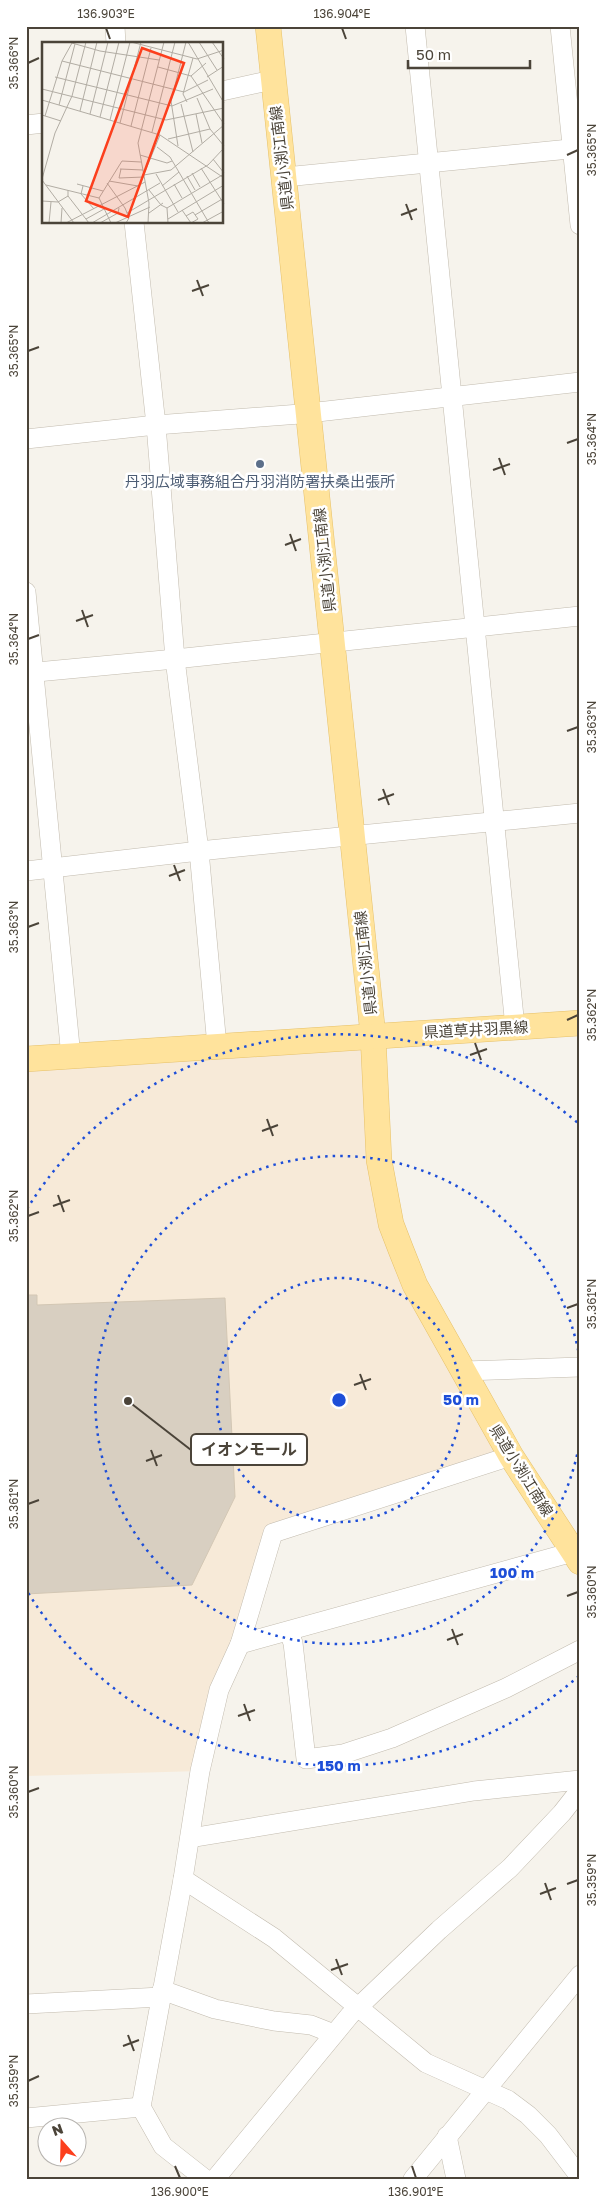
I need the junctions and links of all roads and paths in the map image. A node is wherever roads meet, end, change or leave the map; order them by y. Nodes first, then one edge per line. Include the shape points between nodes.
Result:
1 (115, 26) edge
2 (268, 26) edge
3 (415, 26) edge
4 (560, 26) edge
5 (116, 42) edge
6 (272, 80) junction
7 (224, 91) edge
8 (42, 124) edge
9 (26, 125) edge
10 (576, 148) edge
11 (429, 163) junction
12 (284, 177) junction
13 (134, 224) edge
14 (580, 225) edge
15 (580, 382) edge
16 (452, 396) junction
17 (308, 412) junction
18 (156, 425) junction
19 (26, 440) edge
20 (26, 592) edge
21 (580, 616) edge
22 (474, 627) junction
23 (332, 641) junction
24 (175, 659) junction
25 (30, 672) edge
26 (580, 813) edge
27 (494, 823) junction
28 (352, 837) junction
29 (199, 851) junction
30 (53, 868) junction
31 (26, 870) edge
32 (580, 1023) edge
33 (515, 1027) junction
34 (373, 1035) junction
35 (217, 1046) junction
36 (71, 1057) junction
37 (26, 1059) edge
38 (580, 1367) edge
39 (464, 1371) junction
40 (511, 1456) junction
41 (576, 1557) edge
42 (289, 1632) junction
43 (240, 1644) junction
44 (580, 1650) edge
45 (580, 1780) edge
46 (580, 1790) edge
47 (190, 1838) junction
48 (183, 1879) junction
49 (580, 1975) edge
50 (162, 1993) junction
51 (26, 2004) edge
52 (359, 2006) junction
53 (334, 2034) junction
54 (484, 2089) junction
55 (141, 2107) junction
56 (26, 2118) edge
57 (447, 2136) junction
58 (578, 2168) edge
59 (205, 2179) edge
60 (215, 2179) edge
61 (412, 2179) edge
62 (456, 2179) edge

1 - 5 street
2 - 6 main road, 県道小渕江南線
3 - 11 street
4 - 10 street
6 - 7 street
6 - 12 main road, 県道小渕江南線
8 - 9 street
10 - 11 street
10 - 14 street
11 - 12 street
11 - 16 street
12 - 17 main road, 県道小渕江南線
13 - 18 street
15 - 16 street
16 - 17 street
16 - 22 street
17 - 18 street
17 - 23 main road, 県道小渕江南線
18 - 19 street
18 - 24 street
20 - 25 street
21 - 22 street
22 - 23 street
22 - 27 street
23 - 24 street
23 - 28 main road, 県道小渕江南線
24 - 25 street
24 - 29 street
25 - 30 street
26 - 27 street
27 - 28 street
27 - 33 street
28 - 29 street
28 - 34 main road, 県道小渕江南線
29 - 30 street
29 - 35 street
30 - 31 street
30 - 36 street
32 - 33 main road, 県道草井羽黒線
33 - 34 main road, 県道草井羽黒線
34 - 35 main road, 県道小渕江南線
34 - 39 main road, 県道小渕江南線 via 379,1160 391,1224 415,1285
35 - 36 main road, 県道小渕江南線
36 - 37 main road, 県道小渕江南線
38 - 39 street
39 - 40 main road, 県道小渕江南線
40 - 41 main road, 県道小渕江南線
40 - 43 street via 273,1533
41 - 42 street
42 - 43 street
42 - 44 street via 293,1643 306,1759 343,1754 392,1738 506,1688
43 - 47 street via 219,1690 200,1771
45 - 47 street via 474,1791
46 - 52 street via 510,1868
47 - 48 street
48 - 50 street
48 - 52 street via 274,1938
49 - 54 street
50 - 51 street
50 - 53 street via 215,2009 311,2025
50 - 55 street
52 - 53 street
52 - 54 street via 426,2063
53 - 60 street
54 - 57 street
54 - 58 street via 508,2100 528,2115
55 - 56 street
55 - 59 street via 163,2146
57 - 61 street
57 - 62 street

